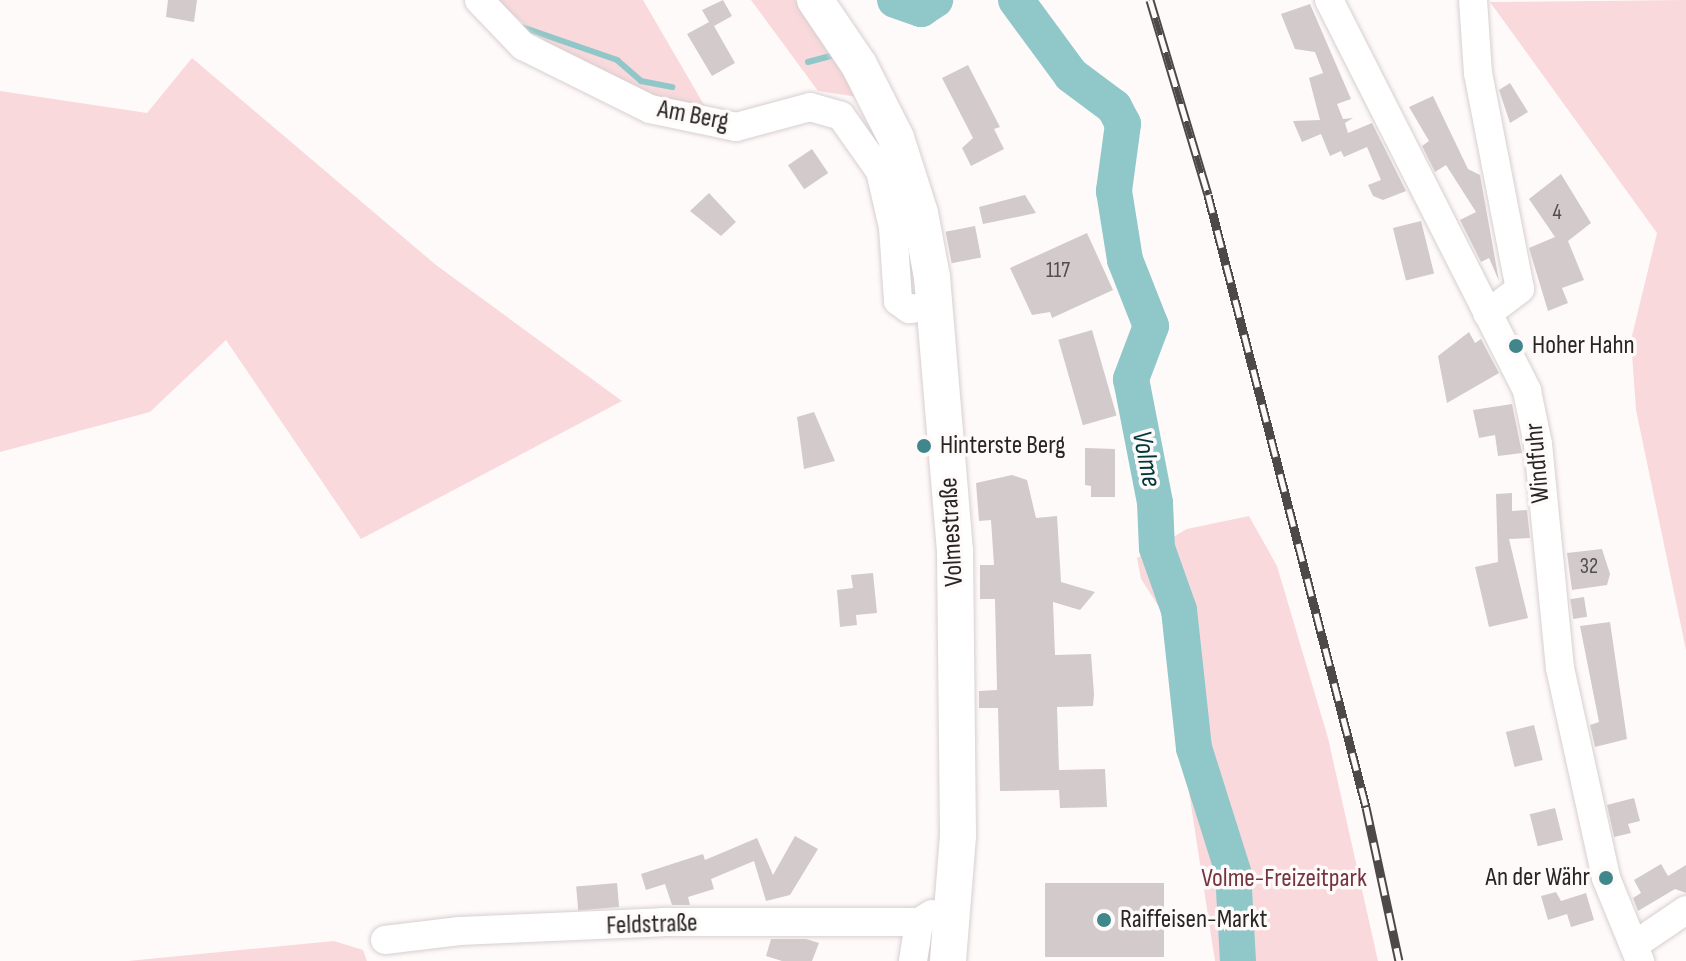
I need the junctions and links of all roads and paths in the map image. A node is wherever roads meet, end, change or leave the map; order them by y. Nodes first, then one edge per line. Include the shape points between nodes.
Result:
1 (479, 0) edge
2 (815, 0) edge
3 (1329, 0) edge
4 (1471, 1) edge
5 (935, 306) junction
6 (1487, 314) junction
7 (955, 900) junction
8 (1686, 910) edge
9 (919, 922) junction
10 (385, 940) dead end
11 (1638, 952) edge
12 (913, 961) edge
13 (948, 961) edge

1 - 5 street, Am Berg via 523,46 650,109 736,127 810,107 841,116 880,171 893,227 898,301 909,309
2 - 5 main road, Volmestraße via 859,65 896,138 920,213
3 - 6 street, Windfuhr
4 - 6 street via 1478,73 1520,289
5 - 7 main road, Volmestraße via 955,551
6 - 11 street, Windfuhr via 1534,412 1560,668 1606,878
7 - 9 street
7 - 13 main road, Volmestraße
8 - 11 street
9 - 10 street, Feldstraße via 662,922
9 - 12 street

